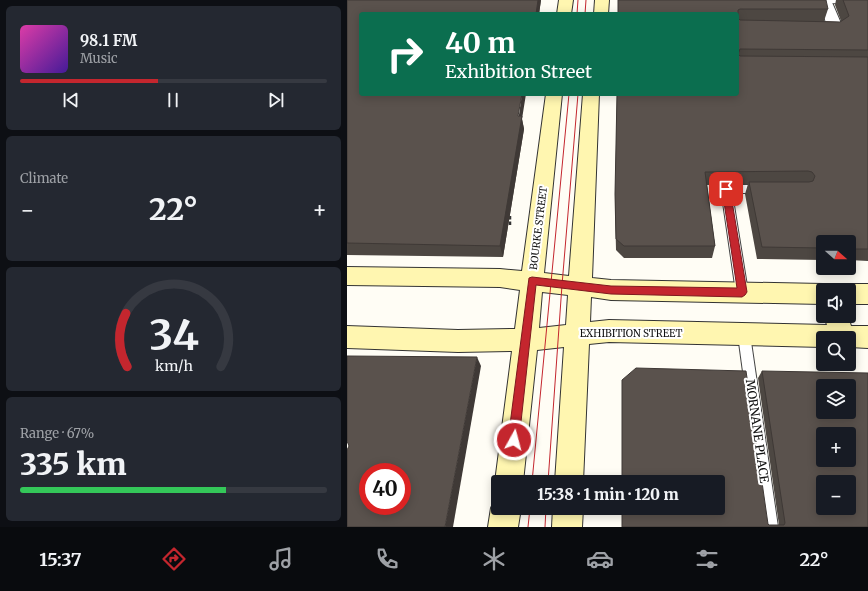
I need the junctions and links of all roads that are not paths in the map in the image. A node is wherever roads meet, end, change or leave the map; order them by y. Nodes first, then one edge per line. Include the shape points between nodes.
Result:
1 (565, 0) edge
2 (602, 0) edge
3 (825, 1) joint
4 (868, 2) edge
5 (564, 12) edge
6 (601, 12) edge
7 (797, 28) edge
8 (554, 96) edge
9 (591, 96) edge
10 (772, 189) edge
11 (347, 277) edge
12 (532, 281) junction
13 (580, 287) junction
14 (742, 292) junction
15 (816, 294) edge
16 (856, 294) edge
17 (868, 294) edge
18 (839, 326) edge
19 (578, 333) junction
20 (744, 335) junction
21 (347, 337) edge
22 (868, 337) edge
23 (525, 340) junction
24 (510, 475) edge
25 (569, 475) edge
26 (504, 515) edge
27 (568, 515) edge
28 (503, 527) edge
29 (567, 527) edge
30 (771, 527) edge

1 - 5 street
2 - 6 street
3 - 4 lane
3 - 7 street via 835,28
8 - 12 street, BOURKE STREET
9 - 13 street
10 - 14 lane via 726,187
11 - 12 street via 489,278
12 - 13 street
12 - 23 street, BOURKE STREET
13 - 14 street via 611,290
13 - 19 street
14 - 15 street
16 - 17 street
18 - 20 street, EXHIBITION STREET
18 - 22 street, EXHIBITION STREET
19 - 20 street, EXHIBITION STREET via 609,331
19 - 23 street, EXHIBITION STREET
19 - 25 street
20 - 30 lane, MORNANE PLACE
21 - 23 street, EXHIBITION STREET
23 - 24 street, BOURKE STREET
26 - 28 street
27 - 29 street

